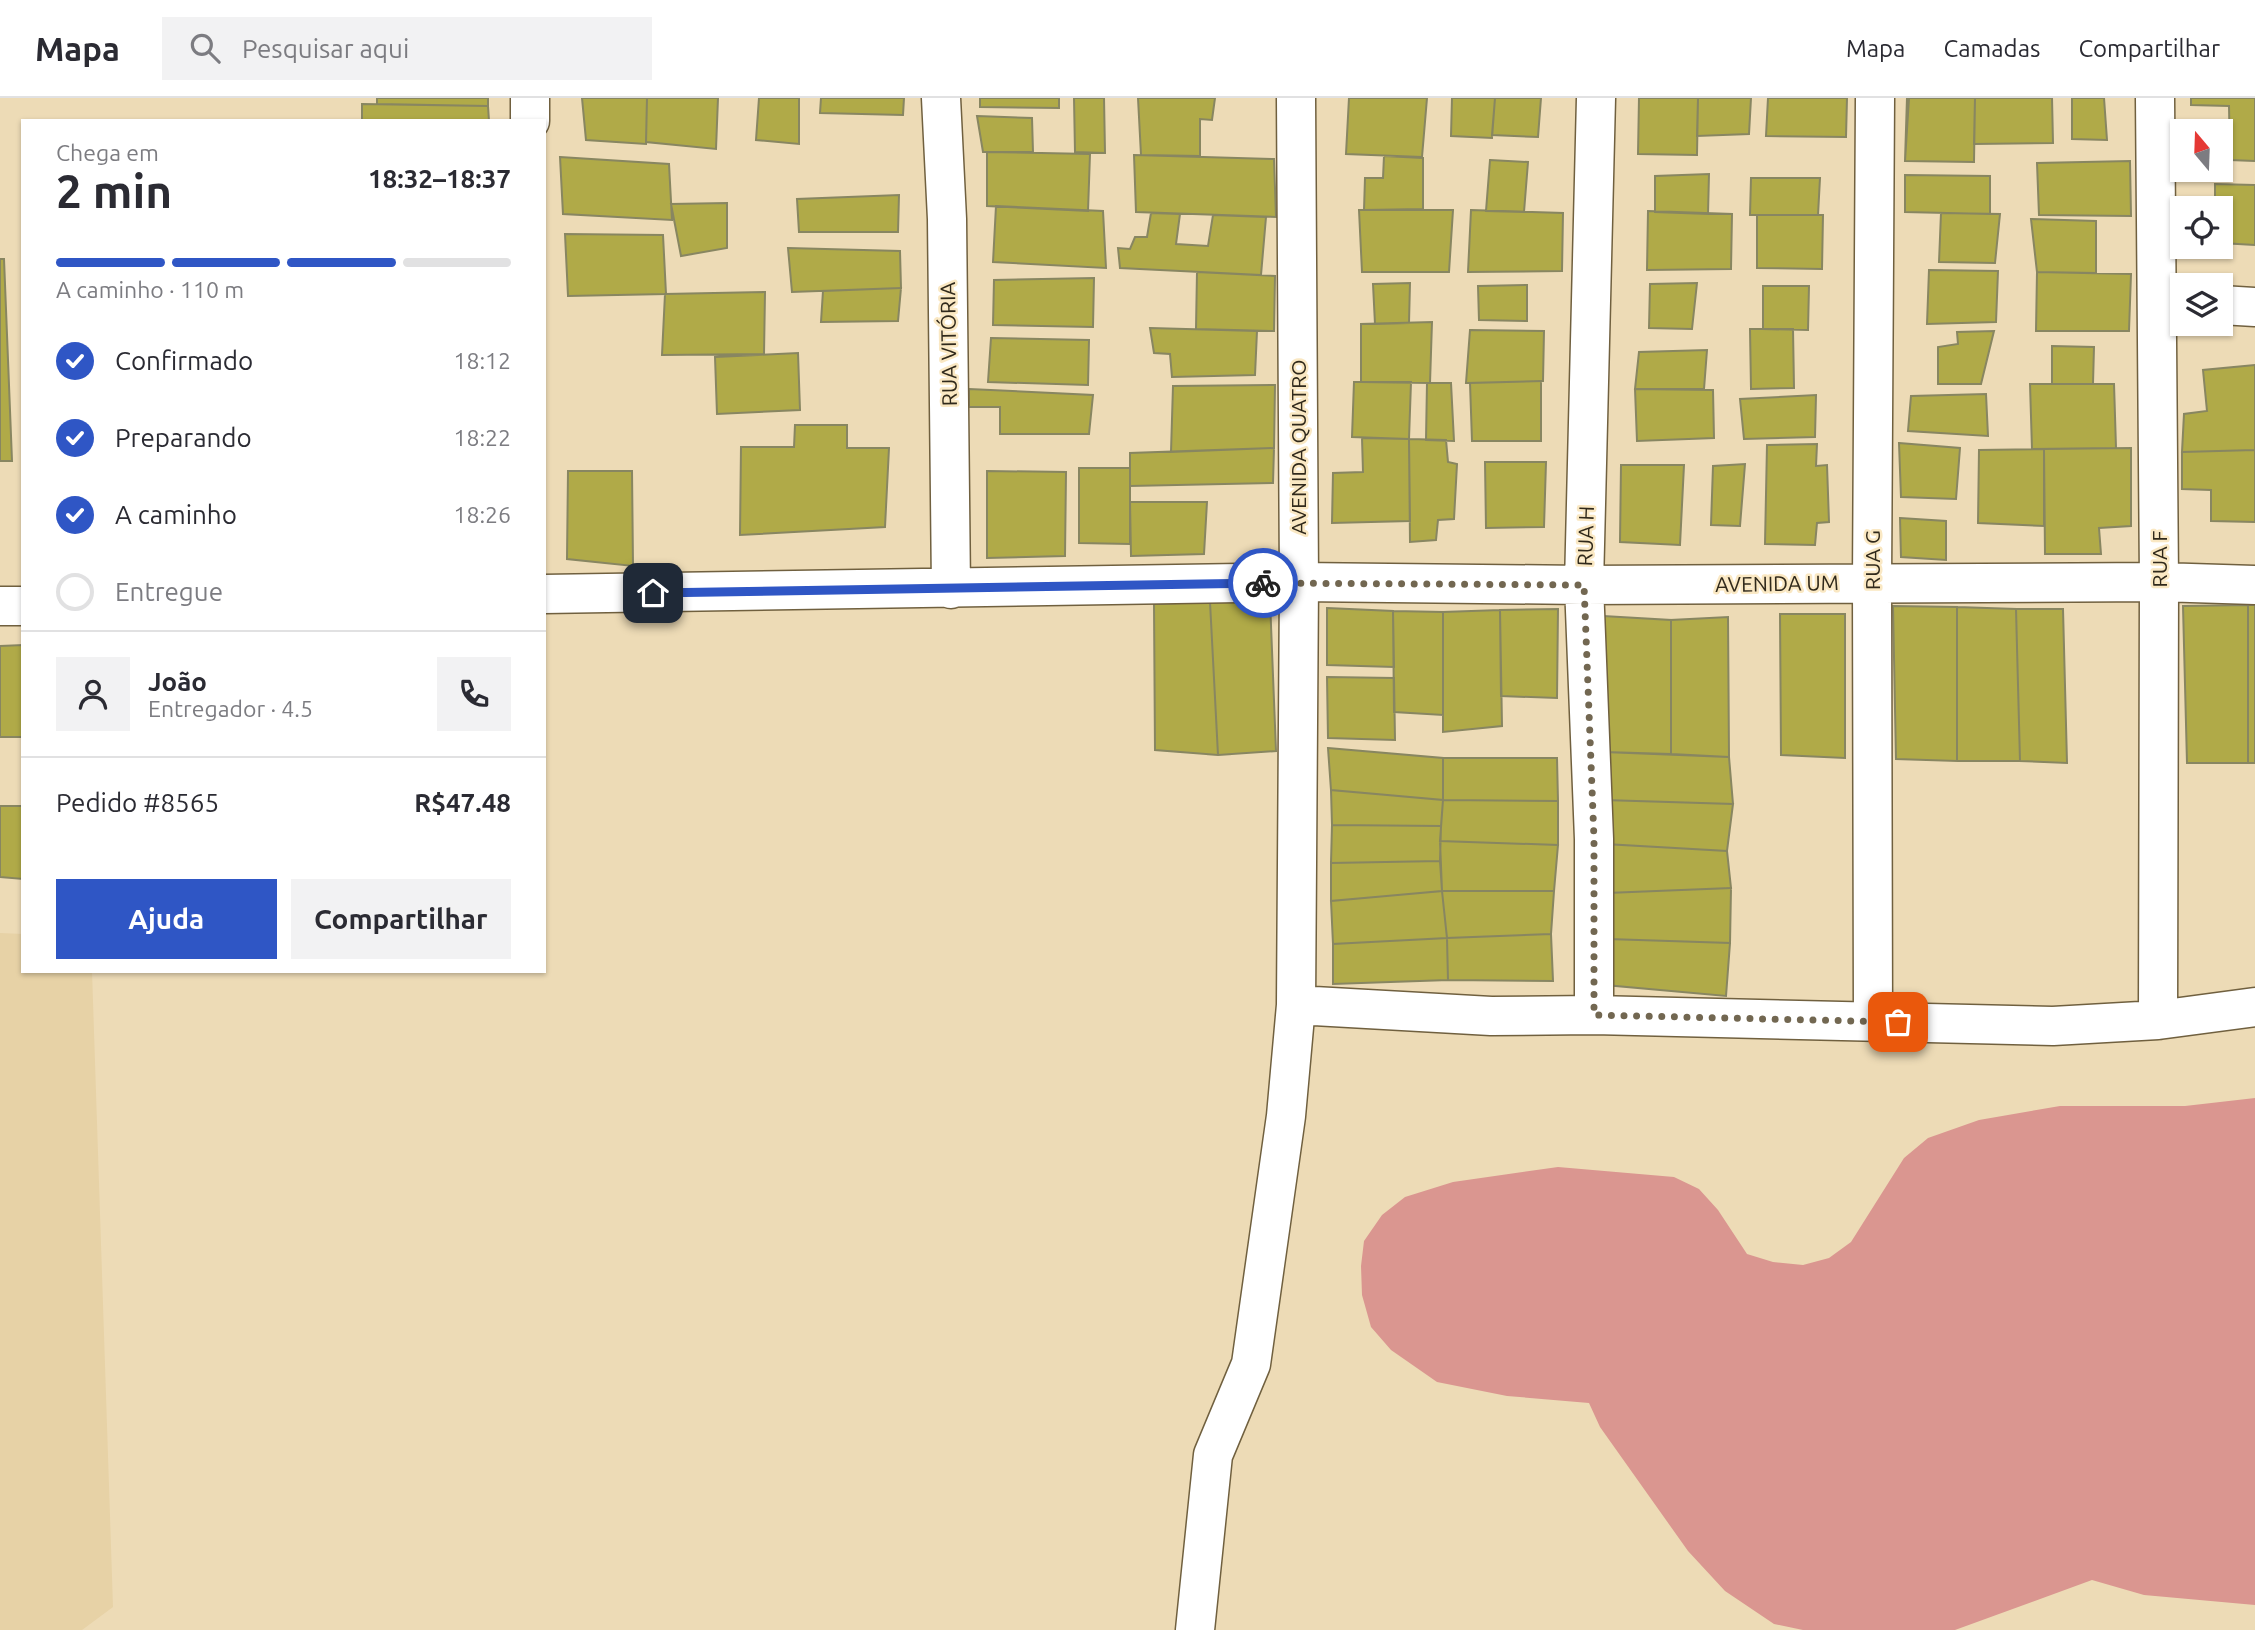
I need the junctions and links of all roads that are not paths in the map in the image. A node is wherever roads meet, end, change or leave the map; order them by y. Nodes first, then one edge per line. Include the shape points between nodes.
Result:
1 (530, 98) edge
2 (941, 98) edge
3 (1296, 98) edge
4 (1596, 98) edge
5 (1875, 98) edge
6 (2155, 98) edge
7 (530, 119) edge
8 (2170, 302) edge
9 (2233, 306) edge
10 (2255, 307) edge
11 (1299, 582) junction
12 (1872, 582) junction
13 (2159, 582) junction
14 (2255, 584) edge
15 (1584, 585) junction
16 (951, 589) junction
17 (546, 594) edge
18 (0, 606) edge
19 (21, 606) edge
20 (1296, 1006) junction
21 (2255, 1007) edge
22 (1594, 1015) junction
23 (2158, 1020) junction
24 (1872, 1021) junction
25 (1195, 1630) edge

1 - 7 street
2 - 16 street, RUA VITÓRIA via 947,219
3 - 11 street, AVENIDA QUATRO
4 - 15 street, RUA H
5 - 12 street, RUA G
6 - 8 street, RUA F
8 - 13 street, RUA F
9 - 10 street
11 - 15 street, AVENIDA UM
11 - 16 street, AVENIDA UM
11 - 20 street, AVENIDA QUATRO
12 - 13 street, AVENIDA UM
12 - 15 street, AVENIDA UM
12 - 24 street, RUA G
13 - 14 street, AVENIDA UM
13 - 23 street, RUA F
15 - 22 street, RUA H via 1594,839
16 - 17 street, AVENIDA UM
18 - 19 street
20 - 22 street via 1491,1016
20 - 25 street, AVENIDA QUATRO via 1286,1116 1251,1364 1213,1455
21 - 23 street
22 - 24 street
23 - 24 street via 2053,1026

